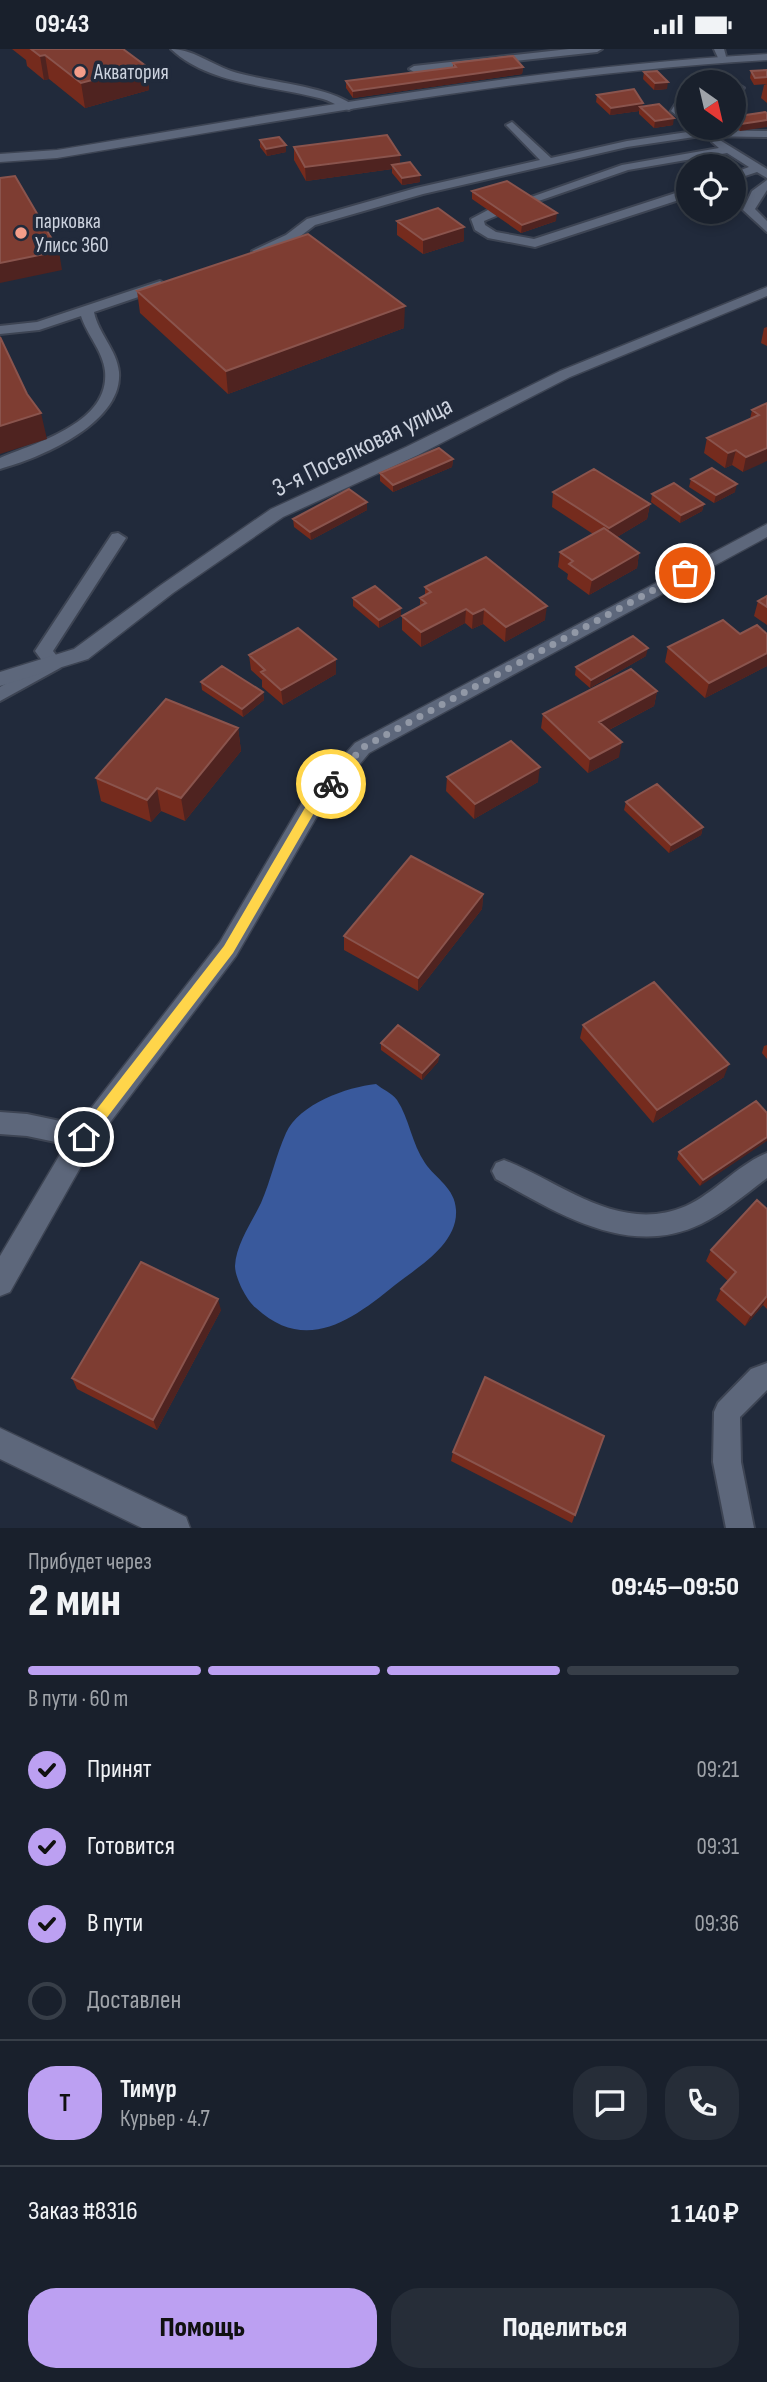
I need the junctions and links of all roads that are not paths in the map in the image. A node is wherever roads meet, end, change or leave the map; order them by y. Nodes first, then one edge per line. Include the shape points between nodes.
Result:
1 (176, 49) edge
2 (597, 49) edge
3 (721, 54) edge
4 (767, 57) edge
5 (414, 69) edge
6 (349, 107) junction
7 (512, 125) dead end
8 (746, 133) edge
9 (676, 134) edge
10 (767, 134) edge
11 (715, 140) edge
12 (730, 149) junction
13 (0, 158) edge
14 (549, 163) junction
15 (763, 171) edge
16 (767, 184) edge
17 (676, 197) edge
18 (526, 201) edge
19 (492, 213) edge
20 (767, 229) edge
21 (244, 256) edge
22 (173, 281) edge
23 (767, 291) edge
24 (87, 310) junction
25 (0, 330) edge
26 (0, 464) edge
27 (767, 530) edge
28 (118, 538) dead end
29 (54, 664) junction
30 (0, 679) edge
31 (0, 695) edge
32 (0, 1123) edge
33 (84, 1137) junction
34 (767, 1164) edge
35 (504, 1171) dead end
36 (0, 1283) edge
37 (767, 1376) edge
38 (0, 1443) edge
39 (175, 1528) edge
40 (740, 1528) edge

1 - 6 lane via 213,69 324,95
2 - 5 lane
3 - 4 street
3 - 6 street
6 - 13 street via 57,154
7 - 14 lane
8 - 10 lane
9 - 14 lane
11 - 12 lane
12 - 15 lane
12 - 18 lane via 625,167
14 - 21 lane via 432,188 311,222 290,238
16 - 20 lane via 749,210
17 - 19 lane via 535,243 492,235 479,227 477,219
22 - 24 lane
23 - 29 street, 3-я Поселковая улица via 565,374 277,513 81,654
24 - 25 lane via 39,326
24 - 26 lane via 112,369 113,395 96,417
27 - 33 street via 362,748 310,810 228,949
28 - 29 lane via 44,651
29 - 30 street, 3-я Поселковая улица
29 - 31 lane
32 - 33 lane
33 - 36 street
34 - 35 lane via 691,1216 652,1227 579,1210
37 - 40 lane via 727,1412 727,1462
38 - 39 street

